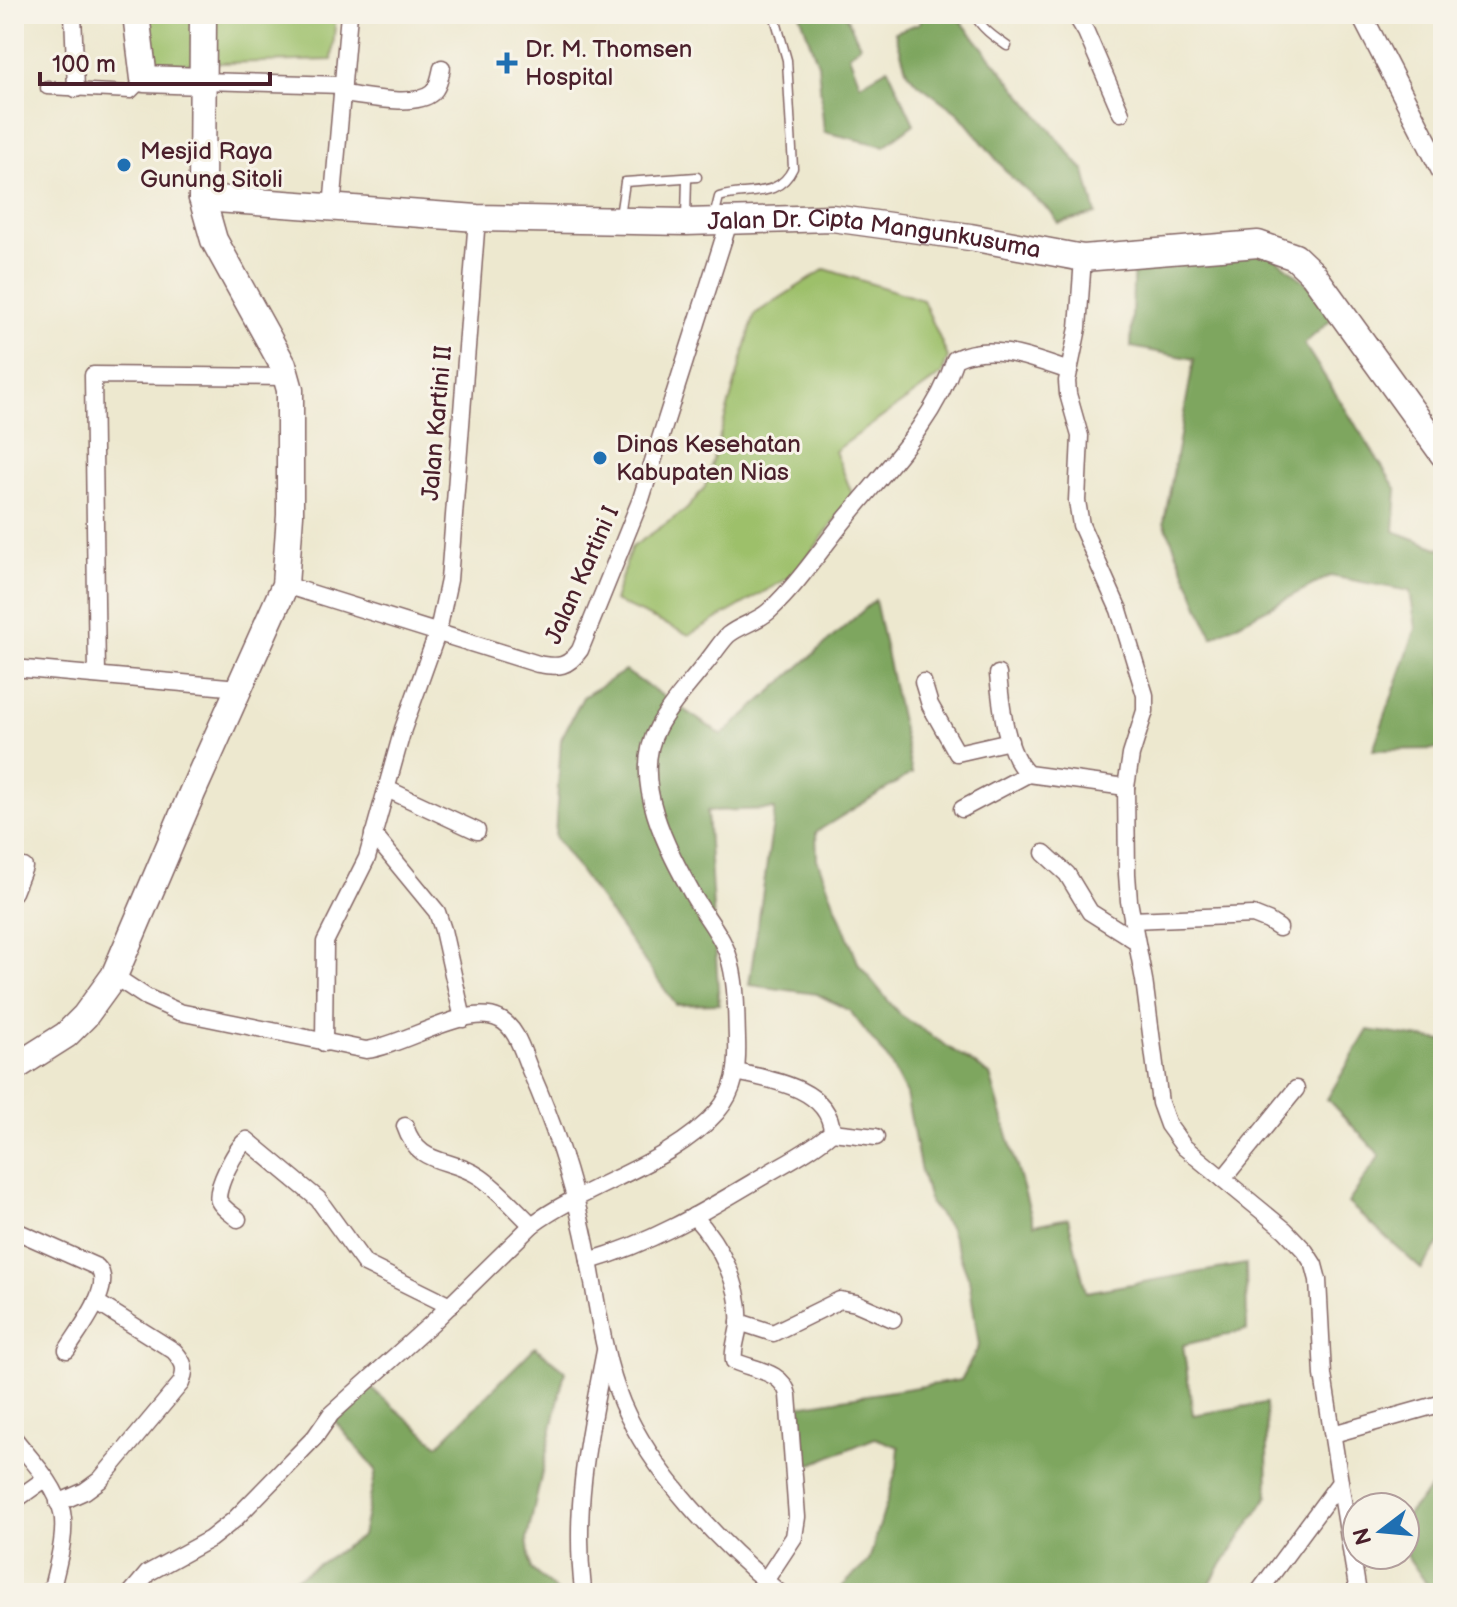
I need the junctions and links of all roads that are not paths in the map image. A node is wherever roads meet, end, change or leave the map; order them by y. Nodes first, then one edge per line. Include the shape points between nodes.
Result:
1 (73, 14) edge
2 (136, 14) edge
3 (203, 14) edge
4 (349, 14) edge
5 (774, 14) edge
6 (974, 14) edge
7 (1075, 14) edge
8 (1361, 14) edge
9 (1007, 46) dead end
10 (442, 68) dead end
11 (144, 79) junction
12 (203, 81) junction
13 (47, 88) dead end
14 (76, 89) junction
15 (342, 90) junction
16 (1121, 113) dead end
17 (1443, 173) edge
18 (202, 198) junction
19 (332, 208) junction
20 (477, 218) junction
21 (620, 220) junction
22 (686, 222) junction
23 (721, 222) junction
24 (1083, 258) junction
25 (1069, 371) junction
26 (288, 377) junction
27 (1443, 454) edge
28 (285, 585) junction
29 (438, 631) junction
30 (14, 668) edge
31 (998, 674) dead end
32 (97, 675) junction
33 (923, 682) dead end
34 (239, 688) junction
35 (1010, 741) junction
36 (1028, 774) junction
37 (1126, 787) junction
38 (387, 789) junction
39 (962, 809) dead end
40 (477, 831) dead end
41 (373, 834) junction
42 (1044, 853) dead end
43 (24, 867) dead end
44 (14, 892) edge
45 (1132, 920) junction
46 (1279, 928) dead end
47 (1136, 941) junction
48 (114, 976) junction
49 (463, 1019) junction
50 (324, 1043) junction
51 (18, 1059) edge
52 (736, 1072) junction
53 (1296, 1089) dead end
54 (405, 1126) dead end
55 (832, 1132) junction
56 (876, 1137) dead end
57 (1223, 1179) junction
58 (575, 1199) junction
59 (694, 1216) junction
60 (238, 1219) dead end
61 (532, 1225) junction
62 (14, 1230) edge
63 (589, 1261) junction
64 (96, 1302) junction
65 (450, 1306) junction
66 (893, 1319) dead end
67 (739, 1322) junction
68 (606, 1345) junction
69 (67, 1350) dead end
70 (1443, 1403) edge
71 (1333, 1434) junction
72 (14, 1438) edge
73 (45, 1479) junction
74 (1340, 1482) junction
75 (14, 1501) edge
76 (58, 1503) junction
77 (765, 1581) junction
78 (583, 1590) dead end
79 (51, 1593) edge
80 (131, 1593) edge
81 (780, 1593) edge
82 (1258, 1593) edge
83 (1358, 1593) edge

1 - 14 street
2 - 11 main road
3 - 12 main road
4 - 15 street
5 - 23 lane via 787,60 793,168 778,187 719,197
6 - 9 lane
7 - 16 street
8 - 17 street
10 - 15 street via 437,87 421,99
11 - 12 main road
11 - 14 street via 131,92
12 - 15 street
12 - 18 main road
13 - 14 street
15 - 19 street
18 - 19 main road, Jalan Dr. Cipta Mangunkusuma
18 - 26 main road via 214,240
19 - 20 main road, Jalan Dr. Cipta Mangunkusuma
20 - 21 main road, Jalan Dr. Cipta Mangunkusuma
20 - 29 street, Jalan Kartini II via 449,580
21 - 22 main road, Jalan Dr. Cipta Mangunkusuma
21 - 22 lane via 625,182 692,178
22 - 23 main road, Jalan Dr. Cipta Mangunkusuma
23 - 24 main road, Jalan Dr. Cipta Mangunkusuma via 832,218
23 - 29 street, Jalan Kartini I via 641,499 580,650 564,667 538,664
24 - 25 street
24 - 27 main road, Jalan Dr. Cipta Mangunkusuma via 1258,244 1295,257 1360,335
25 - 37 street via 1068,394 1080,436 1081,525 1119,610 1145,695
25 - 52 street via 997,352 955,359 919,430 794,586 767,614 729,635 657,728 648,788 671,853 728,956 735,988
26 - 28 main road
26 - 32 street via 93,375
28 - 29 street, Jalan Kartini I
28 - 34 main road
29 - 38 street, Jalan Kartini II
30 - 32 street
31 - 35 street
32 - 34 street
33 - 35 street via 957,753
34 - 48 main road
35 - 36 street
36 - 37 street
36 - 39 street
37 - 45 street
38 - 40 street
38 - 41 street, Jalan Kartini II
41 - 49 street via 437,912
41 - 50 street, Jalan Kartini II via 367,858 325,942
42 - 47 street via 1067,874 1090,912
43 - 44 street
45 - 46 street via 1253,915
45 - 47 street
47 - 57 street via 1160,1103 1168,1125 1184,1147
48 - 50 street via 179,1012
48 - 51 main road via 66,1035
49 - 50 street via 383,1049
49 - 58 street via 498,1018 517,1040 544,1101
52 - 55 street via 803,1092 827,1113
52 - 58 street via 728,1099 714,1116 676,1145
53 - 57 street
54 - 61 street via 420,1153 482,1178
55 - 56 street
55 - 59 street
57 - 71 street via 1285,1230 1314,1265
58 - 61 street
58 - 63 street
59 - 63 street via 629,1249
59 - 67 street via 731,1276
60 - 65 street via 220,1203 218,1192 247,1140 318,1199 365,1264
61 - 65 street
62 - 64 street via 97,1267 104,1282
63 - 68 street
64 - 69 street
64 - 76 street via 174,1351 184,1362 185,1374 100,1480
65 - 80 street via 331,1414 234,1520 148,1573
66 - 67 street via 840,1300 773,1333
67 - 77 street via 734,1361 784,1381 789,1403 797,1517 794,1537
68 - 77 street via 623,1405 653,1457 722,1542
68 - 78 street via 579,1509
70 - 71 street
71 - 74 street
72 - 73 street
73 - 75 street
73 - 76 street
74 - 82 street
74 - 83 street
76 - 79 street via 63,1529
77 - 81 street

